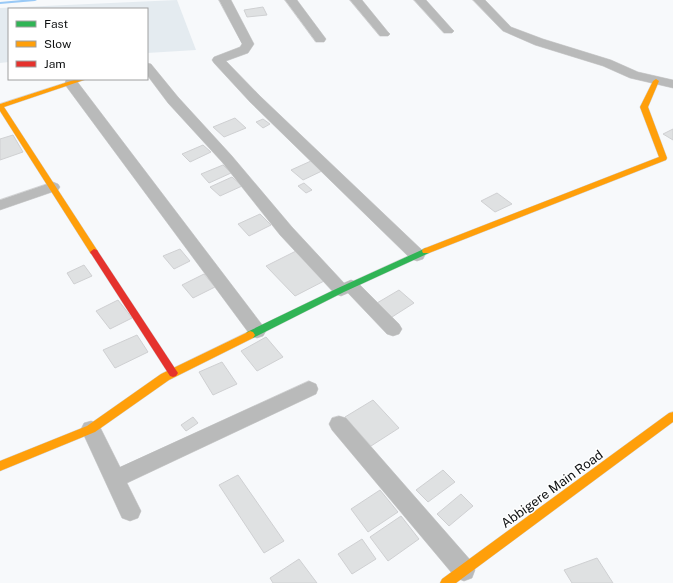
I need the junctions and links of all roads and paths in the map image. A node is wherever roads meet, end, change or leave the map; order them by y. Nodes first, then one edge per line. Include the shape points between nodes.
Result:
1 (226, 0) edge
2 (291, 0) edge
3 (356, 0) edge
4 (420, 0) edge
5 (479, 0) edge
6 (448, 31) dead end
7 (384, 34) dead end
8 (320, 39) dead end
9 (148, 68) edge
10 (78, 81) edge
11 (656, 81) junction
12 (673, 84) edge
13 (53, 187) junction
14 (0, 205) edge
15 (417, 255) junction
16 (346, 288) junction
17 (393, 329) dead end
18 (257, 330) junction
19 (173, 373) junction
20 (309, 389) dead end
21 (673, 416) edge
22 (339, 424) dead end
23 (91, 428) junction
24 (0, 466) edge
25 (115, 479) junction
26 (130, 511) dead end
27 (464, 570) junction
28 (446, 583) edge

1 - 15 street via 248,44 244,50 218,60
2 - 8 street
3 - 7 street
4 - 6 street
5 - 11 street via 507,29
9 - 16 street via 172,100 227,159 286,231
10 - 13 street via 0,106
10 - 18 street
11 - 12 street
11 - 15 street via 644,107 663,158
13 - 14 street
13 - 19 street
15 - 16 street
16 - 17 street
16 - 18 street
18 - 19 street
19 - 23 street
20 - 25 street
21 - 27 street, Abbigere Main Road
22 - 27 street
23 - 24 street
23 - 25 street
25 - 26 street
27 - 28 street, Abbigere Main Road

